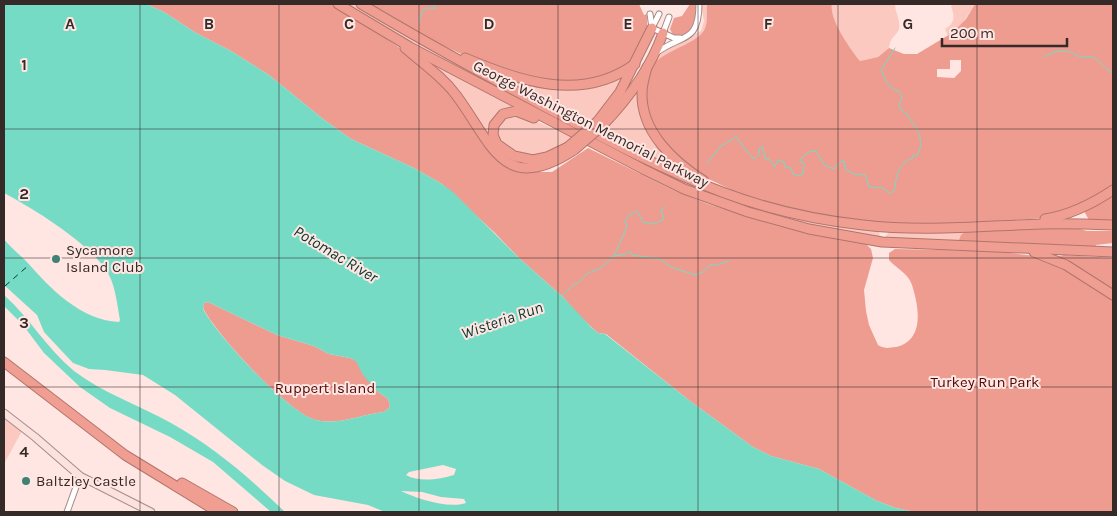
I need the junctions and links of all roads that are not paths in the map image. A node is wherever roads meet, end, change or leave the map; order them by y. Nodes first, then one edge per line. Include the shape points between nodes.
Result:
1 (338, 4) edge
2 (361, 4) edge
3 (699, 4) edge
4 (650, 14) dead end
5 (658, 14) dead end
6 (669, 17) dead end
7 (652, 28) junction
8 (663, 33) junction
9 (684, 38) junction
10 (398, 40) junction
11 (426, 42) junction
12 (656, 53) junction
13 (635, 64) junction
14 (647, 67) junction
15 (600, 123) junction
16 (574, 133) junction
17 (571, 148) junction
18 (1113, 190) edge
19 (724, 193) junction
20 (1011, 225) junction
21 (1113, 225) edge
22 (1024, 249) junction
23 (1113, 252) edge
24 (1113, 295) edge
25 (4, 362) edge
26 (4, 413) edge
27 (114, 446) junction
28 (80, 476) junction
29 (67, 512) edge
30 (151, 512) edge
31 (218, 512) edge
32 (233, 512) edge

1 - 10 highway, George Washington Memorial Parkway
2 - 11 highway, George Washington Memorial Parkway
3 - 9 street via 696,27
4 - 7 street
5 - 7 street
6 - 8 street
7 - 8 street
7 - 13 highway
8 - 9 street
8 - 12 highway
9 - 12 street
10 - 16 highway, George Washington Memorial Parkway
10 - 17 highway via 447,84 492,149 509,163 524,167 546,166
11 - 13 highway via 494,70 556,86 604,81
11 - 19 highway, George Washington Memorial Parkway via 621,147
12 - 14 highway
13 - 15 highway
14 - 15 highway via 629,93
14 - 19 highway via 642,86 643,106 656,137 682,166
15 - 17 highway, bridge
16 - 17 highway via 516,111 503,114 494,125 493,135 497,144 520,158 540,159
16 - 22 highway, George Washington Memorial Parkway via 684,189 785,223 882,242
18 - 20 highway via 1070,214
19 - 20 highway, George Washington Memorial Parkway via 809,217 863,225 918,228
20 - 21 highway, George Washington Memorial Parkway
22 - 23 highway, George Washington Memorial Parkway
22 - 24 highway via 1061,263
25 - 27 highway
26 - 28 main road
27 - 31 highway
27 - 32 highway
28 - 29 street
28 - 30 main road

